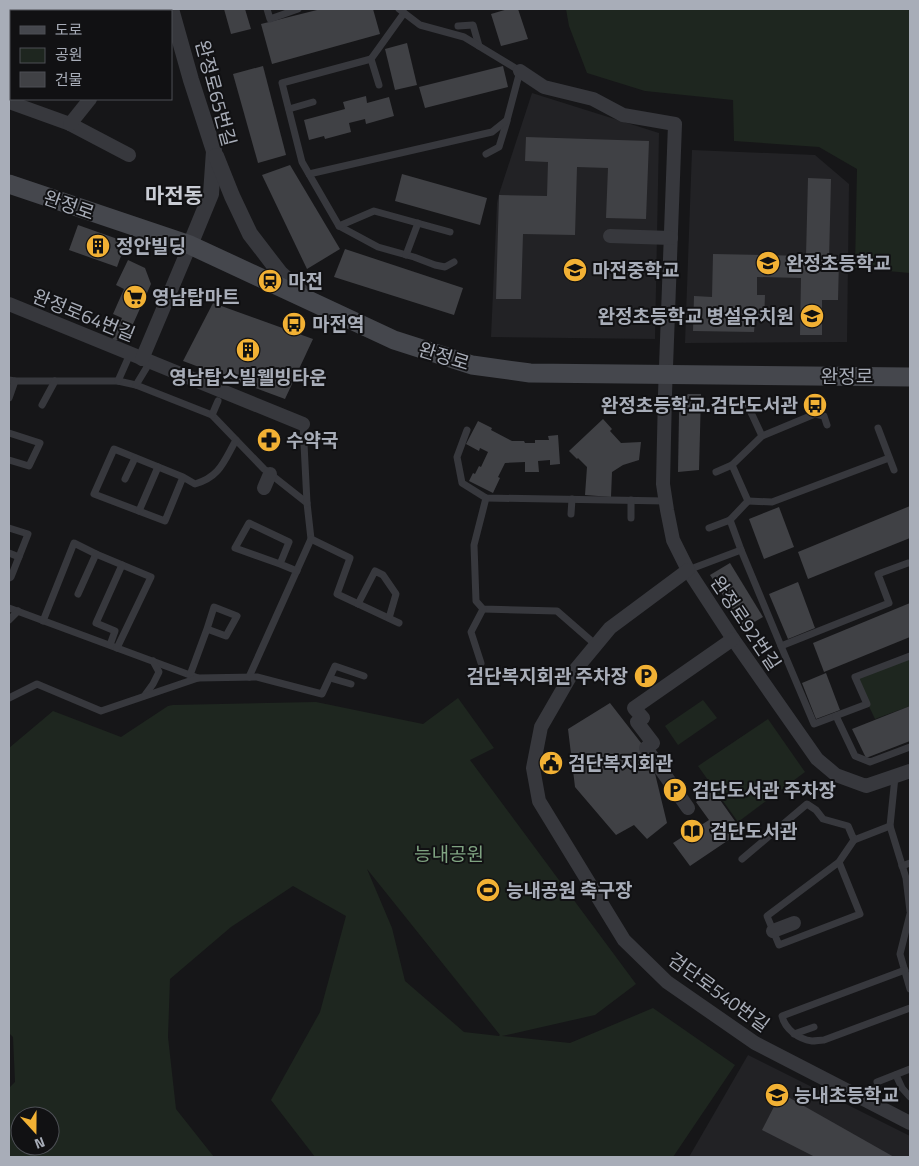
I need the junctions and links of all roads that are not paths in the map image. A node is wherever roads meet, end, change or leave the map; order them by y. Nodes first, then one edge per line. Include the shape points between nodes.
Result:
1 (172, 9) edge
2 (267, 9) edge
3 (298, 9) edge
4 (402, 11) edge
5 (458, 26) dead end
6 (479, 46) junction
7 (371, 60) junction
8 (520, 71) junction
9 (379, 85) dead end
10 (89, 100) edge
11 (9, 102) edge
12 (313, 102) dead end
13 (289, 109) junction
14 (507, 120) junction
15 (70, 124) junction
16 (214, 151) junction
17 (486, 154) dead end
18 (129, 155) dead end
19 (309, 174) junction
20 (9, 184) edge
21 (418, 223) junction
22 (339, 226) junction
23 (450, 232) dead end
24 (610, 236) dead end
25 (671, 238) junction
26 (190, 245) junction
27 (406, 255) junction
28 (454, 262) dead end
29 (313, 303) junction
30 (9, 304) edge
31 (141, 358) junction
32 (666, 375) junction
33 (910, 377) edge
34 (12, 381) edge
35 (55, 381) junction
36 (118, 381) junction
37 (136, 385) junction
38 (9, 398) edge
39 (218, 401) dead end
40 (42, 405) dead end
41 (748, 406) dead end
42 (212, 415) junction
43 (303, 424) joint
44 (827, 425) dead end
45 (878, 428) dead end
46 (467, 430) dead end
47 (9, 433) edge
48 (762, 436) junction
49 (236, 440) junction
50 (135, 458) junction
51 (889, 458) junction
52 (9, 460) edge
53 (732, 465) junction
54 (158, 467) junction
55 (894, 470) dead end
56 (716, 472) dead end
57 (270, 474) junction
58 (183, 477) junction
59 (125, 479) dead end
60 (264, 488) dead end
61 (486, 498) junction
62 (572, 499) junction
63 (631, 500) junction
64 (748, 500) junction
65 (666, 501) junction
66 (307, 504) junction
67 (139, 511) junction
68 (571, 514) dead end
69 (631, 518) dead end
70 (730, 520) junction
71 (9, 528) edge
72 (709, 528) dead end
73 (311, 540) junction
74 (741, 550) junction
75 (9, 553) edge
76 (96, 554) junction
77 (19, 557) junction
78 (910, 563) edge
79 (280, 564) junction
80 (122, 565) junction
81 (688, 570) junction
82 (297, 571) junction
83 (9, 578) edge
84 (78, 594) dead end
85 (358, 604) junction
86 (9, 608) edge
87 (484, 609) junction
88 (18, 611) junction
89 (389, 618) junction
90 (9, 620) edge
91 (43, 620) junction
92 (399, 623) dead end
93 (208, 629) junction
94 (733, 639) junction
95 (596, 645) junction
96 (781, 646) junction
97 (114, 647) junction
98 (910, 656) edge
99 (153, 661) junction
100 (481, 663) dead end
101 (194, 676) junction
102 (364, 676) dead end
103 (249, 677) junction
104 (330, 678) junction
105 (351, 684) dead end
106 (144, 696) junction
107 (9, 698) edge
108 (836, 716) junction
109 (910, 747) edge
110 (910, 771) edge
111 (895, 777) junction
112 (688, 808) dead end
113 (890, 826) junction
114 (854, 840) junction
115 (742, 859) dead end
116 (839, 862) junction
117 (910, 862) edge
118 (902, 866) junction
119 (910, 913) edge
120 (794, 923) dead end
121 (909, 928) edge
122 (773, 931) junction
123 (905, 970) junction
124 (910, 989) edge
125 (910, 1008) edge
126 (814, 1026) dead end
127 (794, 1034) junction
128 (910, 1069) edge
129 (896, 1075) junction
130 (877, 1082) dead end
131 (910, 1097) edge
132 (910, 1123) edge

1 - 16 street, 완정로65번길
2 - 3 lane via 270,19
4 - 6 lane via 420,25 464,37
4 - 7 lane
5 - 6 lane via 473,25
6 - 8 lane
7 - 9 lane
7 - 13 lane via 282,83
8 - 14 lane
8 - 25 street, 완정로92번길 via 544,87 593,99 623,115 675,124
10 - 15 street
11 - 15 street
12 - 13 lane
13 - 19 lane via 302,162
14 - 17 lane via 499,147
14 - 19 lane via 492,132
15 - 18 street
16 - 26 street, 완정로65번길 via 211,194
16 - 29 street via 250,234 280,273
19 - 22 lane
20 - 26 main road, 완정로
21 - 22 lane via 374,211
21 - 23 lane
21 - 27 lane
22 - 27 lane via 378,246
24 - 25 street
25 - 32 street, 완정로92번길
26 - 29 main road, 완정로
26 - 31 street, 완정로64번길
27 - 28 lane via 445,267
29 - 32 main road, 완정로 via 394,340 472,365 530,373
30 - 31 street, 완정로64번길
31 - 36 lane
31 - 37 lane
31 - 43 street
32 - 33 main road, 완정로
32 - 65 street, 완정로92번길 via 663,484
34 - 35 lane
34 - 38 lane
35 - 36 lane
35 - 40 lane
36 - 37 lane
37 - 42 lane
39 - 42 lane
41 - 48 lane
42 - 49 lane
43 - 66 lane
44 - 48 lane via 824,416 815,414
45 - 51 lane
46 - 61 lane via 457,457 462,483
47 - 52 lane via 40,443 29,466
48 - 53 lane
49 - 57 lane
49 - 58 lane via 216,474 206,481 195,484
50 - 54 lane
50 - 59 lane
50 - 67 lane via 114,449 94,494
51 - 55 lane
51 - 64 lane via 772,502
53 - 56 lane
53 - 64 lane
54 - 58 lane
54 - 67 lane
57 - 60 street
57 - 66 lane
58 - 67 lane via 164,521
61 - 62 lane
61 - 87 lane via 474,545 476,601
62 - 63 lane
62 - 68 lane
63 - 65 lane
63 - 69 lane
64 - 70 lane
65 - 81 street, 완정로92번길 via 674,540
66 - 73 lane
70 - 72 lane
70 - 74 lane
71 - 77 lane via 28,534
73 - 82 lane
73 - 85 lane via 350,558 338,594
74 - 81 lane
74 - 96 lane
75 - 77 lane
76 - 80 lane
76 - 84 lane
76 - 91 lane via 74,543
77 - 83 lane
78 - 96 lane via 878,574 889,602
79 - 79 lane via 289,542 248,523 235,548
79 - 82 lane
80 - 97 lane via 96,623 115,631
80 - 97 lane via 151,577
81 - 94 street, 완정로92번길
81 - 95 street, 검단로540번길 via 610,628
82 - 103 lane
85 - 89 lane
85 - 89 lane via 375,571 383,575 396,594
86 - 88 lane
87 - 95 lane via 557,611
87 - 100 lane via 471,632
88 - 90 lane
88 - 91 lane
89 - 92 lane
91 - 97 lane
93 - 93 lane via 226,636 237,616 214,607
93 - 101 lane
94 - 111 street, 완정로92번길 via 817,759 836,775 866,786
94 - 112 street via 634,708 643,718 637,722 653,743 646,748
95 - 132 street, 검단로540번길 via 571,675 541,727 533,768 539,801 624,940 667,982 755,1043
96 - 108 lane via 814,724
97 - 99 lane
98 - 108 lane via 855,678 867,704
99 - 101 lane
99 - 106 lane via 158,672
101 - 103 lane
101 - 106 lane
102 - 104 lane via 335,666
103 - 104 lane via 322,694
104 - 105 lane
106 - 107 lane via 101,710 37,684
108 - 109 lane via 855,756 870,762
110 - 111 street, 완정로92번길
111 - 113 lane
113 - 114 lane
113 - 118 lane
114 - 115 lane via 848,826 823,819 807,804
114 - 116 lane
116 - 122 lane via 767,916
116 - 122 lane via 860,914 779,945
117 - 118 lane
118 - 119 lane
119 - 121 lane
120 - 122 street
121 - 123 lane via 900,954
123 - 124 lane
123 - 127 lane via 782,1016
125 - 127 lane via 824,1040 811,1041
126 - 127 lane
128 - 129 lane
129 - 130 lane
129 - 131 lane

